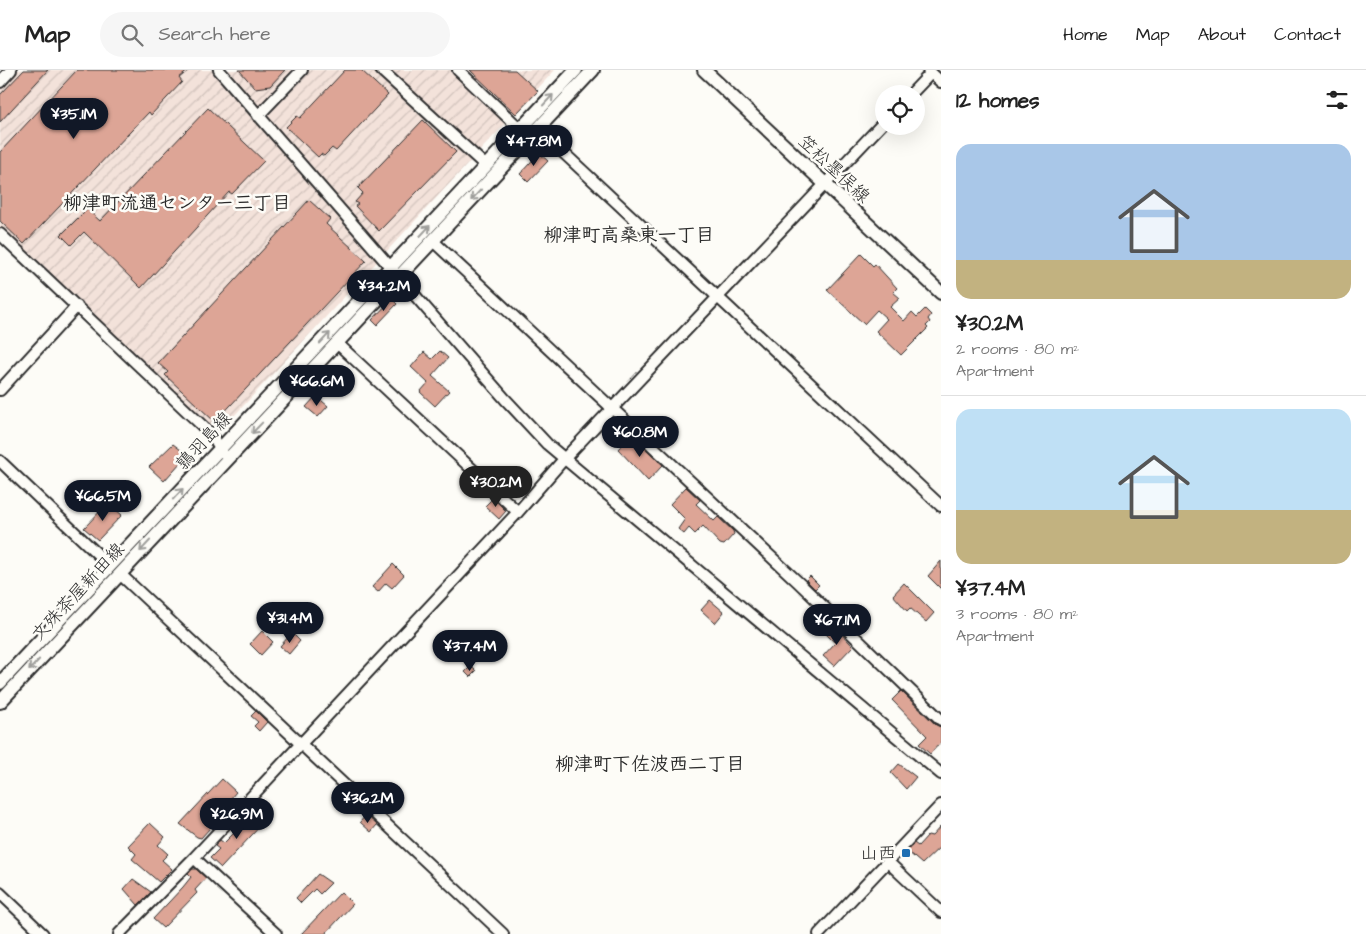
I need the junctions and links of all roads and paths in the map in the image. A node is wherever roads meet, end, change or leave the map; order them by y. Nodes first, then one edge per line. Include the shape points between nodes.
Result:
1 (11, 70) edge
2 (219, 70) edge
3 (302, 70) edge
4 (381, 70) edge
5 (458, 70) edge
6 (576, 70) edge
7 (593, 70) edge
8 (704, 70) edge
9 (929, 71) edge
10 (0, 82) edge
11 (941, 82) edge
12 (918, 85) edge
13 (258, 116) junction
14 (517, 126) dead end
15 (538, 128) junction
16 (875, 131) edge
17 (486, 166) junction
18 (825, 184) junction
19 (0, 234) edge
20 (433, 242) junction
21 (391, 266) junction
22 (400, 277) junction
23 (941, 293) edge
24 (718, 298) junction
25 (77, 306) junction
26 (337, 343) junction
27 (0, 390) edge
28 (612, 409) junction
29 (224, 454) junction
30 (564, 459) junction
31 (0, 460) edge
32 (941, 506) edge
33 (518, 512) junction
34 (115, 570) junction
35 (0, 683) edge
36 (0, 702) edge
37 (941, 720) edge
38 (301, 744) junction
39 (941, 774) edge
40 (941, 805) edge
41 (194, 858) junction
42 (888, 862) junction
43 (0, 894) edge
44 (941, 912) edge
45 (43, 934) edge
46 (119, 934) edge
47 (276, 934) edge
48 (503, 934) edge
49 (819, 934) edge

1 - 10 street
2 - 13 street
3 - 13 street
4 - 17 street
5 - 14 street
17 -> 6 main road
7 - 15 main road
8 - 18 main road, 笠松墨俣線
9 - 11 street
9 - 12 street
13 - 21 street
15 -> 20 main road
15 - 24 street
16 - 18 street
21 -> 17 main road
18 - 23 main road, 笠松墨俣線
18 - 24 street
19 - 25 street
20 - 22 main road
20 - 28 street
21 - 22 street
29 -> 21 main road, 鶉羽島線
22 - 26 main road
22 - 30 street via 516,411
24 - 28 street
24 - 32 street
25 - 27 street
25 - 29 street via 212,435
26 -> 29 main road
26 - 33 street
28 - 30 street
28 - 37 street
29 - 34 main road, 鶉羽島線
30 - 33 street
30 - 39 street
31 - 34 street
33 - 38 street
34 - 35 main road, 鶉羽島線
34 -> 36 main road, 文殊茶屋新田線
34 - 38 street
38 - 41 street
38 - 48 street
40 - 42 street
41 - 46 street
41 - 47 street
42 - 44 street
42 - 49 street
43 - 45 street

